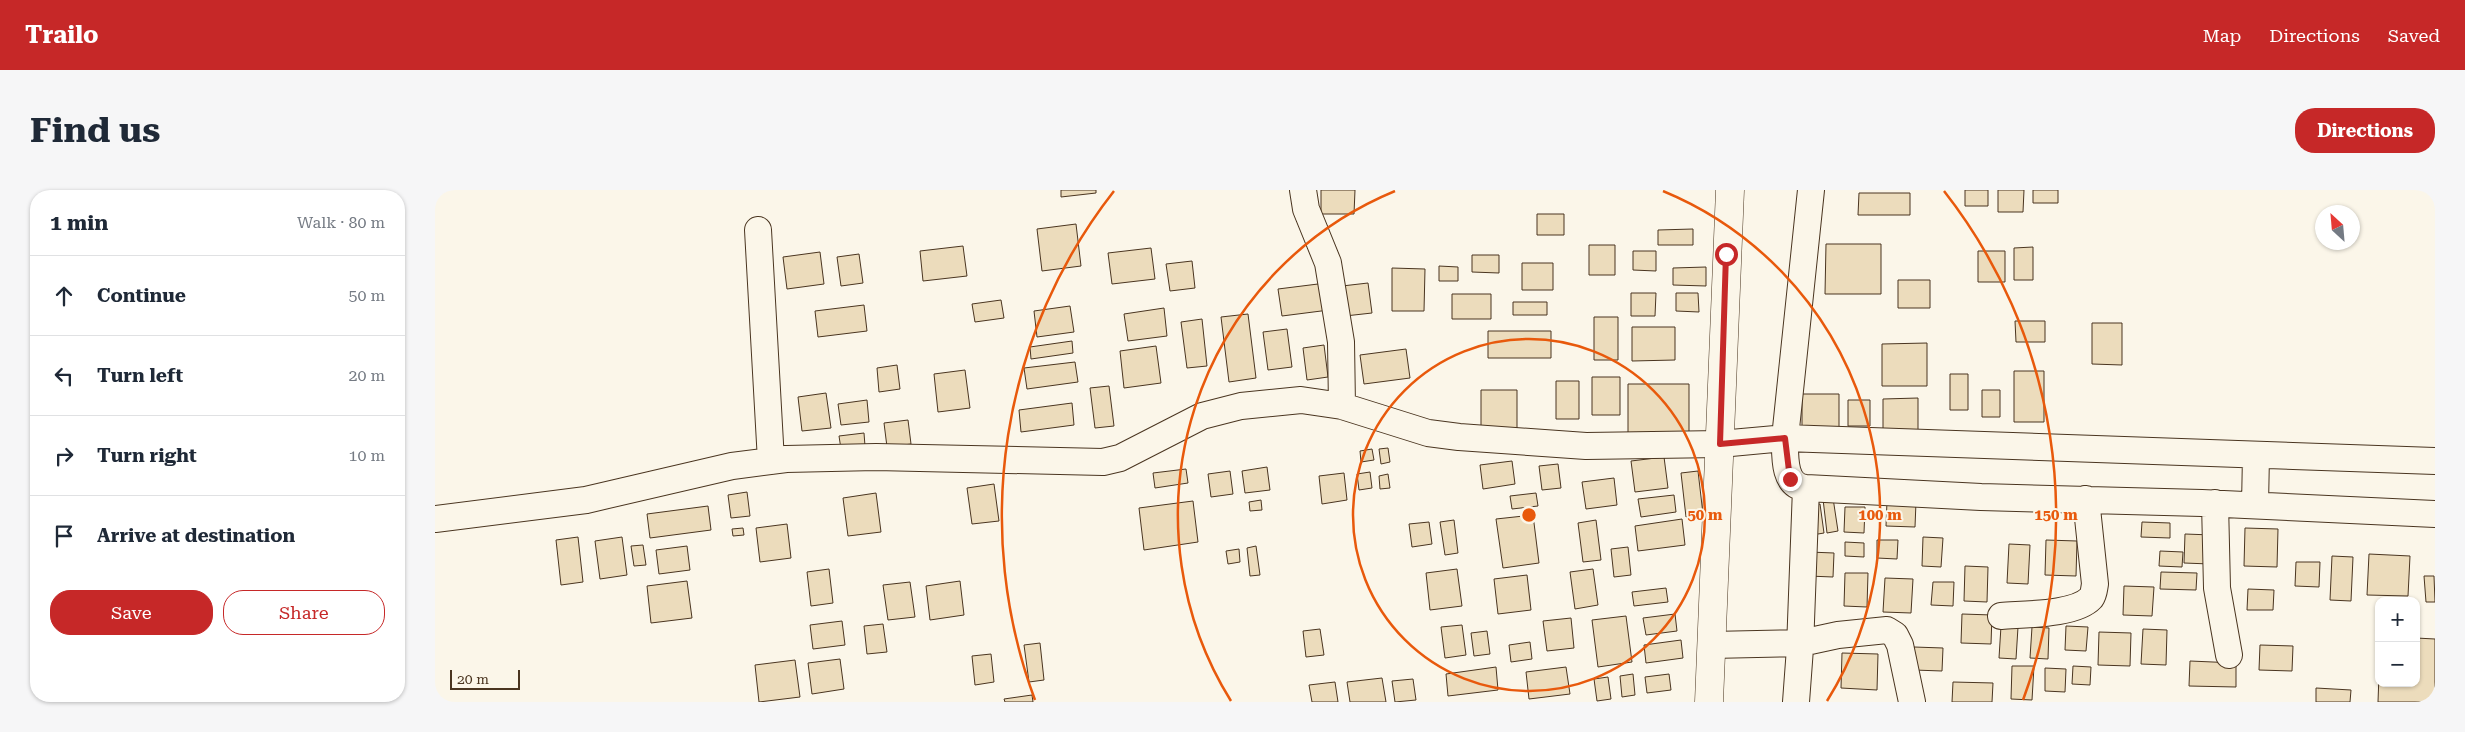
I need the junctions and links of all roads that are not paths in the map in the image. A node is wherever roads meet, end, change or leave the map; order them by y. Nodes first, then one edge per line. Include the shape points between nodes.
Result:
1 (1303, 190) edge
2 (1730, 190) edge
3 (1811, 190) edge
4 (758, 230) dead end
5 (1342, 406) junction
6 (1722, 443) junction
7 (2255, 455) junction
8 (1788, 460) junction
9 (771, 461) junction
10 (2435, 461) edge
11 (2086, 500) junction
12 (2215, 503) junction
13 (2255, 505) junction
14 (2435, 514) edge
15 (435, 519) edge
16 (2001, 616) dead end
17 (1794, 643) junction
18 (1723, 645) junction
19 (2229, 655) dead end
20 (1709, 702) edge
21 (1796, 702) edge
22 (1912, 702) edge

1 - 5 street via 1306,209 1328,263 1341,342
2 - 6 main road
3 - 8 street
4 - 9 street
5 - 6 street via 1428,434 1585,446
5 - 9 street via 1301,400 1241,406 1202,416 1120,458 1103,462 876,457
6 - 8 street
6 - 18 main road
7 - 8 street
7 - 10 street
7 - 13 street
8 - 11 street
8 - 17 street
9 - 15 street via 732,466 585,500
11 - 12 street
11 - 16 street via 2095,584 2093,596 2084,604 2070,609
12 - 13 street
12 - 19 street via 2217,588
13 - 14 street
17 - 18 street
17 - 21 street
17 - 22 street via 1887,630 1895,635 1900,645
18 - 20 main road

